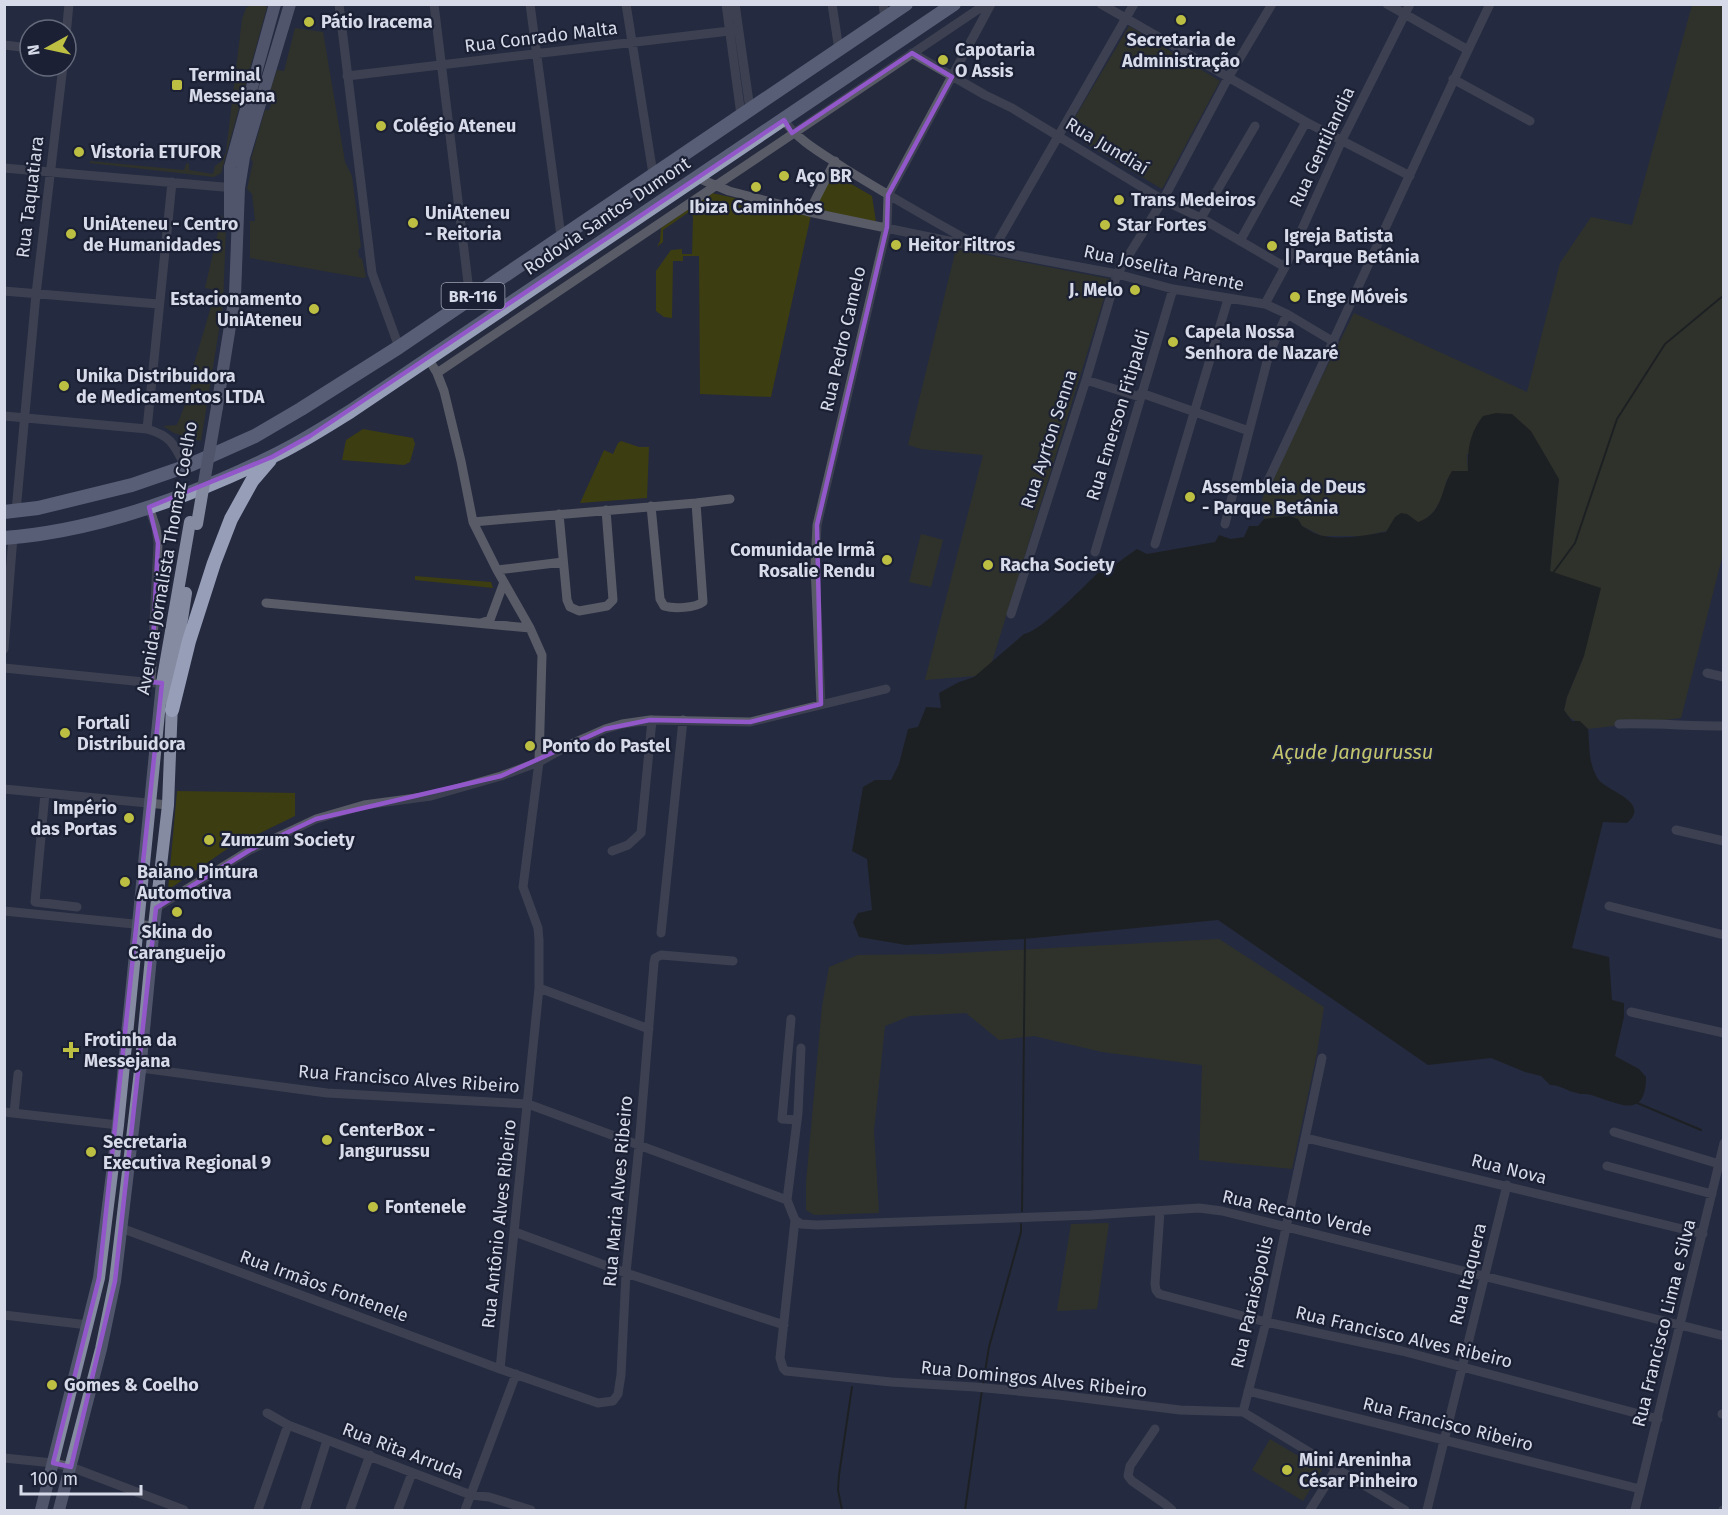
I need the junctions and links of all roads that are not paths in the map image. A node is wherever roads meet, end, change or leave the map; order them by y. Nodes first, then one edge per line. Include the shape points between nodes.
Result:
1 (275, 4) edge
2 (290, 4) edge
3 (339, 4) edge
4 (434, 4) edge
5 (530, 4) edge
6 (626, 4) edge
7 (726, 4) edge
8 (735, 4) edge
9 (832, 4) edge
10 (882, 4) edge
11 (906, 4) edge
12 (954, 4) edge
13 (986, 4) edge
14 (991, 4) edge
15 (1101, 4) edge
16 (1134, 4) edge
17 (1272, 4) edge
18 (1387, 4) edge
19 (1410, 4) edge
20 (1490, 4) edge
21 (1405, 15) junction
22 (885, 19) junction
23 (1125, 19) junction
24 (734, 31) junction
25 (631, 43) junction
26 (838, 50) junction
27 (1468, 50) junction
28 (912, 53) junction
29 (536, 54) junction
30 (442, 64) junction
31 (347, 76) junction
32 (952, 77) junction
33 (62, 78) edge
34 (1228, 78) junction
35 (1453, 79) junction
36 (745, 112) junction
37 (784, 120) junction
38 (1530, 121) dead end
39 (1306, 122) junction
40 (1255, 126) dead end
41 (792, 133) junction
42 (1058, 136) junction
43 (1342, 140) junction
44 (835, 161) junction
45 (4, 168) edge
46 (50, 172) junction
47 (653, 174) junction
48 (1410, 176) junction
49 (698, 177) junction
50 (172, 182) junction
51 (714, 186) junction
52 (234, 188) junction
53 (888, 195) junction
54 (1163, 200) junction
55 (809, 212) junction
56 (1201, 218) junction
57 (887, 227) junction
58 (561, 236) junction
59 (1240, 241) junction
60 (979, 247) junction
61 (993, 250) junction
62 (1285, 267) junction
63 (1117, 274) junction
64 (1173, 289) junction
65 (4, 291) edge
66 (36, 294) junction
67 (470, 298) junction
68 (1228, 299) junction
69 (158, 304) junction
70 (1265, 304) junction
71 (1287, 314) junction
72 (1334, 342) junction
73 (399, 346) junction
74 (428, 358) junction
75 (437, 373) junction
76 (1086, 380) junction
77 (1141, 395) junction
78 (1195, 413) junction
79 (4, 416) edge
80 (26, 418) junction
81 (147, 429) junction
82 (1249, 431) junction
83 (272, 457) junction
84 (184, 466) junction
85 (1266, 485) dead end
86 (730, 499) dead end
87 (696, 503) junction
88 (651, 506) junction
89 (149, 507) junction
90 (606, 510) junction
91 (10, 512) edge
92 (559, 514) junction
93 (473, 522) junction
94 (194, 523) junction
95 (1225, 524) dead end
96 (9, 538) edge
97 (1155, 544) dead end
98 (1095, 552) dead end
99 (563, 562) junction
100 (497, 570) junction
101 (504, 582) junction
102 (266, 603) dead end
103 (1011, 614) dead end
104 (481, 623) junction
105 (530, 628) junction
106 (4, 649) edge
107 (4, 668) edge
108 (1707, 673) dead end
109 (1724, 677) edge
110 (157, 683) junction
111 (886, 689) dead end
112 (821, 704) junction
113 (172, 710) junction
114 (652, 720) junction
115 (683, 720) junction
116 (1619, 724) dead end
117 (1724, 726) edge
118 (539, 762) junction
119 (4, 789) edge
120 (45, 793) junction
121 (149, 803) junction
122 (168, 805) junction
123 (1676, 830) dead end
124 (1724, 841) edge
125 (612, 851) dead end
126 (1609, 906) dead end
127 (77, 908) dead end
128 (156, 908) junction
129 (4, 911) edge
130 (138, 924) junction
131 (154, 926) junction
132 (661, 933) dead end
133 (1724, 935) edge
134 (733, 961) dead end
135 (539, 988) junction
136 (1631, 1012) dead end
137 (791, 1019) dead end
138 (649, 1029) junction
139 (1724, 1034) edge
140 (801, 1048) dead end
141 (125, 1057) junction
142 (1322, 1058) dead end
143 (141, 1068) junction
144 (18, 1074) dead end
145 (528, 1104) junction
146 (9, 1113) edge
147 (797, 1120) junction
148 (118, 1125) junction
149 (1614, 1132) dead end
150 (1306, 1138) junction
151 (1724, 1143) edge
152 (639, 1146) junction
153 (1719, 1164) junction
154 (1607, 1166) dead end
155 (1506, 1185) junction
156 (1712, 1194) junction
157 (787, 1200) junction
158 (108, 1207) junction
159 (124, 1209) junction
160 (1161, 1211) junction
161 (795, 1220) junction
162 (1287, 1227) junction
163 (122, 1228) junction
164 (515, 1232) junction
165 (1703, 1234) junction
166 (626, 1273) junction
167 (1483, 1277) junction
168 (99, 1278) junction
169 (115, 1281) junction
170 (4, 1315) edge
171 (1266, 1322) junction
172 (88, 1325) junction
173 (784, 1325) junction
174 (1681, 1325) junction
175 (1724, 1335) edge
176 (1462, 1366) junction
177 (500, 1369) junction
178 (516, 1374) junction
179 (1248, 1391) junction
180 (1243, 1412) junction
181 (267, 1413) dead end
182 (1658, 1419) junction
183 (288, 1425) junction
184 (1155, 1429) dead end
185 (1443, 1439) junction
186 (327, 1440) junction
187 (370, 1455) junction
188 (4, 1458) edge
189 (53, 1463) junction
190 (71, 1467) junction
191 (1336, 1469) junction
192 (412, 1473) junction
193 (1640, 1489) junction
194 (471, 1495) junction
195 (41, 1510) edge
196 (59, 1510) edge
197 (184, 1510) edge
198 (258, 1510) edge
199 (304, 1510) edge
200 (350, 1510) edge
201 (398, 1510) edge
202 (465, 1510) edge
203 (531, 1510) edge
204 (1172, 1510) edge
205 (1310, 1510) edge
206 (1405, 1510) edge
207 (1427, 1510) edge
208 (1635, 1510) edge

1 - 52 main road, Avenida Jornalista Thomaz Coelho via 230,167
2 - 52 main road, Avenida Jornalista Thomaz Coelho
3 - 31 street
4 - 30 street
5 - 29 street
6 - 25 street
7 - 24 street
8 - 24 street
9 - 26 street
10 - 22 street
11 - 22 highway, Rodovia Santos Dumont / BR-116
12 - 37 highway, Rodovia Santos Dumont / BR-116
13 - 28 street
14 - 32 street, Rua Pedro Camelo
15 - 23 street
16 - 23 street
17 - 34 street, Rua Ayrton Senna
18 - 21 street
19 - 21 street, Rua Gentilandia
20 - 27 street
21 - 27 street
21 - 43 street, Rua Gentilandia
22 - 26 highway, Rodovia Santos Dumont / BR-116
23 - 34 street
23 - 42 street
24 - 25 street, Rua Conrado Malta
24 - 36 street
25 - 29 street, Rua Conrado Malta
25 - 47 street
26 - 36 highway, Rodovia Santos Dumont / BR-116
27 - 35 street
28 - 32 street, Rua Jundiaí
28 - 41 street
29 - 30 street, Rua Conrado Malta
29 - 58 street
30 - 31 street, Rua Conrado Malta
30 - 67 street
31 - 73 street via 372,273
32 - 42 street, Rua Jundiaí
32 - 53 street, Rua Pedro Camelo
33 - 46 street, Rua Taquatiara
34 - 39 street
34 - 54 street, Rua Ayrton Senna
35 - 38 street
35 - 48 street
36 - 47 highway, Rodovia Santos Dumont / BR-116
37 - 41 street, Rua Joselita Parente
37 - 49 highway, Rodovia Santos Dumont / BR-116
39 - 43 street
39 - 59 street
40 - 56 street
41 - 44 street, Rua Joselita Parente
41 - 51 street
42 - 54 street, Rua Jundiaí
42 - 61 street
43 - 48 street
43 - 62 street, Rua Gentilandia
44 - 53 street, Rua Joselita Parente
44 - 55 street
45 - 46 street
46 - 50 street
46 - 66 street, Rua Taquatiara
47 - 58 highway, Rodovia Santos Dumont / BR-116
48 - 72 street
49 - 51 street, Rua Joselita Parente
49 - 74 highway, Rodovia Santos Dumont / BR-116
50 - 52 street
50 - 69 street
51 - 55 street, Rua Joselita Parente
51 - 75 street
52 - 94 main road, Avenida Jornalista Thomaz Coelho via 229,290
53 - 57 street, Rua Pedro Camelo
53 - 60 street, Rua Joselita Parente
54 - 56 street, Rua Jundiaí
54 - 63 street, Rua Ayrton Senna
55 - 57 street, Rua Joselita Parente
56 - 59 street, Rua Jundiaí
57 - 60 street, Rua Joselita Parente
57 - 112 street, Rua Pedro Camelo via 817,525
58 - 67 highway, Rodovia Santos Dumont / BR-116
59 - 62 street, Rua Jundiaí
60 - 61 street, Rua Joselita Parente
61 - 63 street, Rua Joselita Parente
62 - 70 street, Rua Gentilandia
63 - 64 street, Rua Joselita Parente
63 - 76 street, Rua Ayrton Senna
64 - 68 street, Rua Joselita Parente
64 - 77 street, Rua Emerson Fitipaldi
65 - 66 street
66 - 69 street
66 - 80 street, Rua Taquatiara
67 - 73 highway, Rodovia Santos Dumont / BR-116
68 - 70 street, Rua Joselita Parente
68 - 78 street
69 - 81 street
70 - 71 street, Rua Joselita Parente
71 - 72 street, Rua Joselita Parente
71 - 82 street via 1269,354
72 - 85 street
73 - 84 highway, Rodovia Santos Dumont / BR-116 via 255,436
74 - 75 street, Rua Antônio Alves Ribeiro
74 - 83 highway, Rodovia Santos Dumont / BR-116 via 351,411
75 - 93 street, Rua Antônio Alves Ribeiro
76 - 77 street
76 - 103 street, Rua Ayrton Senna
77 - 78 street
77 - 98 street, Rua Emerson Fitipaldi
78 - 82 street
78 - 97 street
79 - 80 street
80 - 81 street
80 - 91 street, Rua Taquatiara
81 - 84 street via 163,434 173,443
82 - 95 street
83 - 89 highway, Rodovia Santos Dumont / BR-116
83 - 113 highway via 252,481 231,519 189,641
84 - 91 highway, Rodovia Santos Dumont / BR-116 via 132,485
86 - 87 street
87 - 88 street
87 - 88 street via 704,600 697,606 667,607 660,599
88 - 90 street
89 - 96 highway, Rodovia Santos Dumont / BR-116
89 - 110 street via 158,543
90 - 92 street
90 - 99 street via 611,604 602,608 570,607
92 - 93 street
92 - 99 street
93 - 100 street, Rua Antônio Alves Ribeiro
94 - 110 main road, Avenida Jornalista Thomaz Coelho
94 - 113 main road, Avenida Jornalista Thomaz Coelho
96 - 106 street
99 - 100 street
100 - 101 street, Rua Antônio Alves Ribeiro
101 - 104 street via 490,620
101 - 105 street, Rua Antônio Alves Ribeiro
102 - 104 street
104 - 105 street
105 - 118 street, Rua Antônio Alves Ribeiro via 542,655
107 - 110 street
108 - 109 street
110 - 121 main road, Avenida Jornalista Thomaz Coelho
111 - 112 street
112 - 115 street via 750,722
113 - 122 main road, Avenida Jornalista Thomaz Coelho
114 - 115 street
114 - 118 street via 605,729
114 - 125 street via 641,833 628,845
115 - 132 street
116 - 117 street
118 - 128 street via 431,796 364,805 316,819 250,850
118 - 135 street, Rua Antônio Alves Ribeiro via 523,887 538,934
119 - 120 street
120 - 121 street
120 - 127 street via 35,902
121 - 122 street
121 - 130 main road, Avenida Jornalista Thomaz Coelho
122 - 128 main road, Avenida Jornalista Thomaz Coelho
123 - 124 street
126 - 133 street
128 - 131 main road, Avenida Jornalista Thomaz Coelho
129 - 130 street
130 - 131 street
130 - 141 main road, Avenida Jornalista Thomaz Coelho
131 - 143 main road, Avenida Jornalista Thomaz Coelho
134 - 138 street, Rua Maria Alves Ribeiro via 657,956
135 - 138 street
135 - 145 street, Rua Antônio Alves Ribeiro
136 - 139 street
137 - 147 street via 782,1119
138 - 152 street, Rua Maria Alves Ribeiro
140 - 147 street
141 - 143 street, Rua Francisco Alves Ribeiro
141 - 148 main road, Avenida Jornalista Thomaz Coelho
142 - 150 street, Rua Paraisópolis
143 - 145 street, Rua Francisco Alves Ribeiro via 327,1093
143 - 159 main road, Avenida Jornalista Thomaz Coelho
144 - 146 street
145 - 152 street, Rua Francisco Alves Ribeiro
145 - 164 street, Rua Antônio Alves Ribeiro
146 - 148 street
147 - 157 street
148 - 158 main road, Avenida Jornalista Thomaz Coelho
149 - 153 street
150 - 155 street, Rua Nova
150 - 162 street, Rua Paraisópolis
151 - 153 street, Rua Francisco Lima e Silva
152 - 157 street, Rua Francisco Alves Ribeiro
152 - 166 street, Rua Maria Alves Ribeiro
153 - 156 street, Rua Francisco Lima e Silva
154 - 156 street
155 - 165 street, Rua Nova
155 - 167 street, Rua Itaquera
156 - 165 street, Rua Francisco Lima e Silva
157 - 161 street
158 - 159 main road
158 - 168 main road, Avenida Jornalista Thomaz Coelho
159 - 163 main road, Avenida Jornalista Thomaz Coelho
160 - 161 street, Rua Recanto Verde via 817,1225
160 - 162 street, Rua Recanto Verde via 1222,1211
160 - 171 street, Rua Francisco Alves Ribeiro via 1156,1290 1163,1296
161 - 173 street, Rua Domingos Alves Ribeiro
162 - 167 street, Rua Recanto Verde
162 - 171 street, Rua Paraisópolis
163 - 169 main road, Avenida Jornalista Thomaz Coelho
163 - 177 street, Rua Irmãos Fontenele
164 - 166 street
164 - 177 street, Rua Antônio Alves Ribeiro
165 - 174 street, Rua Francisco Lima e Silva
166 - 173 street
166 - 178 street, Rua Maria Alves Ribeiro via 621,1375 613,1401 598,1402
167 - 174 street, Rua Recanto Verde
167 - 176 street, Rua Itaquera
168 - 169 main road
168 - 172 main road, Avenida Jornalista Thomaz Coelho
169 - 190 main road, Avenida Jornalista Thomaz Coelho
170 - 172 street
171 - 176 street, Rua Francisco Alves Ribeiro
171 - 179 street, Rua Paraisópolis
172 - 189 main road, Avenida Jornalista Thomaz Coelho
173 - 180 street, Rua Domingos Alves Ribeiro via 780,1358 786,1371 1059,1395 1180,1410
174 - 175 street, Rua Recanto Verde
174 - 182 street, Rua Francisco Lima e Silva
176 - 182 street, Rua Francisco Alves Ribeiro
176 - 185 street, Rua Itaquera
177 - 178 street, Rua Irmãos Fontenele
178 - 194 street
179 - 180 street, Rua Paraisópolis
179 - 185 street, Rua Francisco Ribeiro
180 - 191 street, Rua Domingos Alves Ribeiro
181 - 183 street, Rua Rita Arruda
182 - 193 street, Rua Francisco Lima e Silva
183 - 186 street, Rua Rita Arruda
183 - 198 street
184 - 204 street via 1130,1466 1128,1476
185 - 193 street, Rua Francisco Ribeiro
185 - 207 street, Rua Itaquera
186 - 187 street, Rua Rita Arruda
186 - 199 street
187 - 192 street, Rua Rita Arruda
187 - 200 street
188 - 189 street
189 - 190 street
189 - 195 main road, Avenida Jornalista Thomaz Coelho
190 - 196 main road, Avenida Jornalista Thomaz Coelho
190 - 197 street
191 - 205 street
191 - 206 street, Rua Domingos Alves Ribeiro
192 - 194 street, Rua Rita Arruda
192 - 201 street
193 - 208 street, Rua Francisco Lima e Silva
194 - 202 street
194 - 203 street, Rua Rita Arruda

